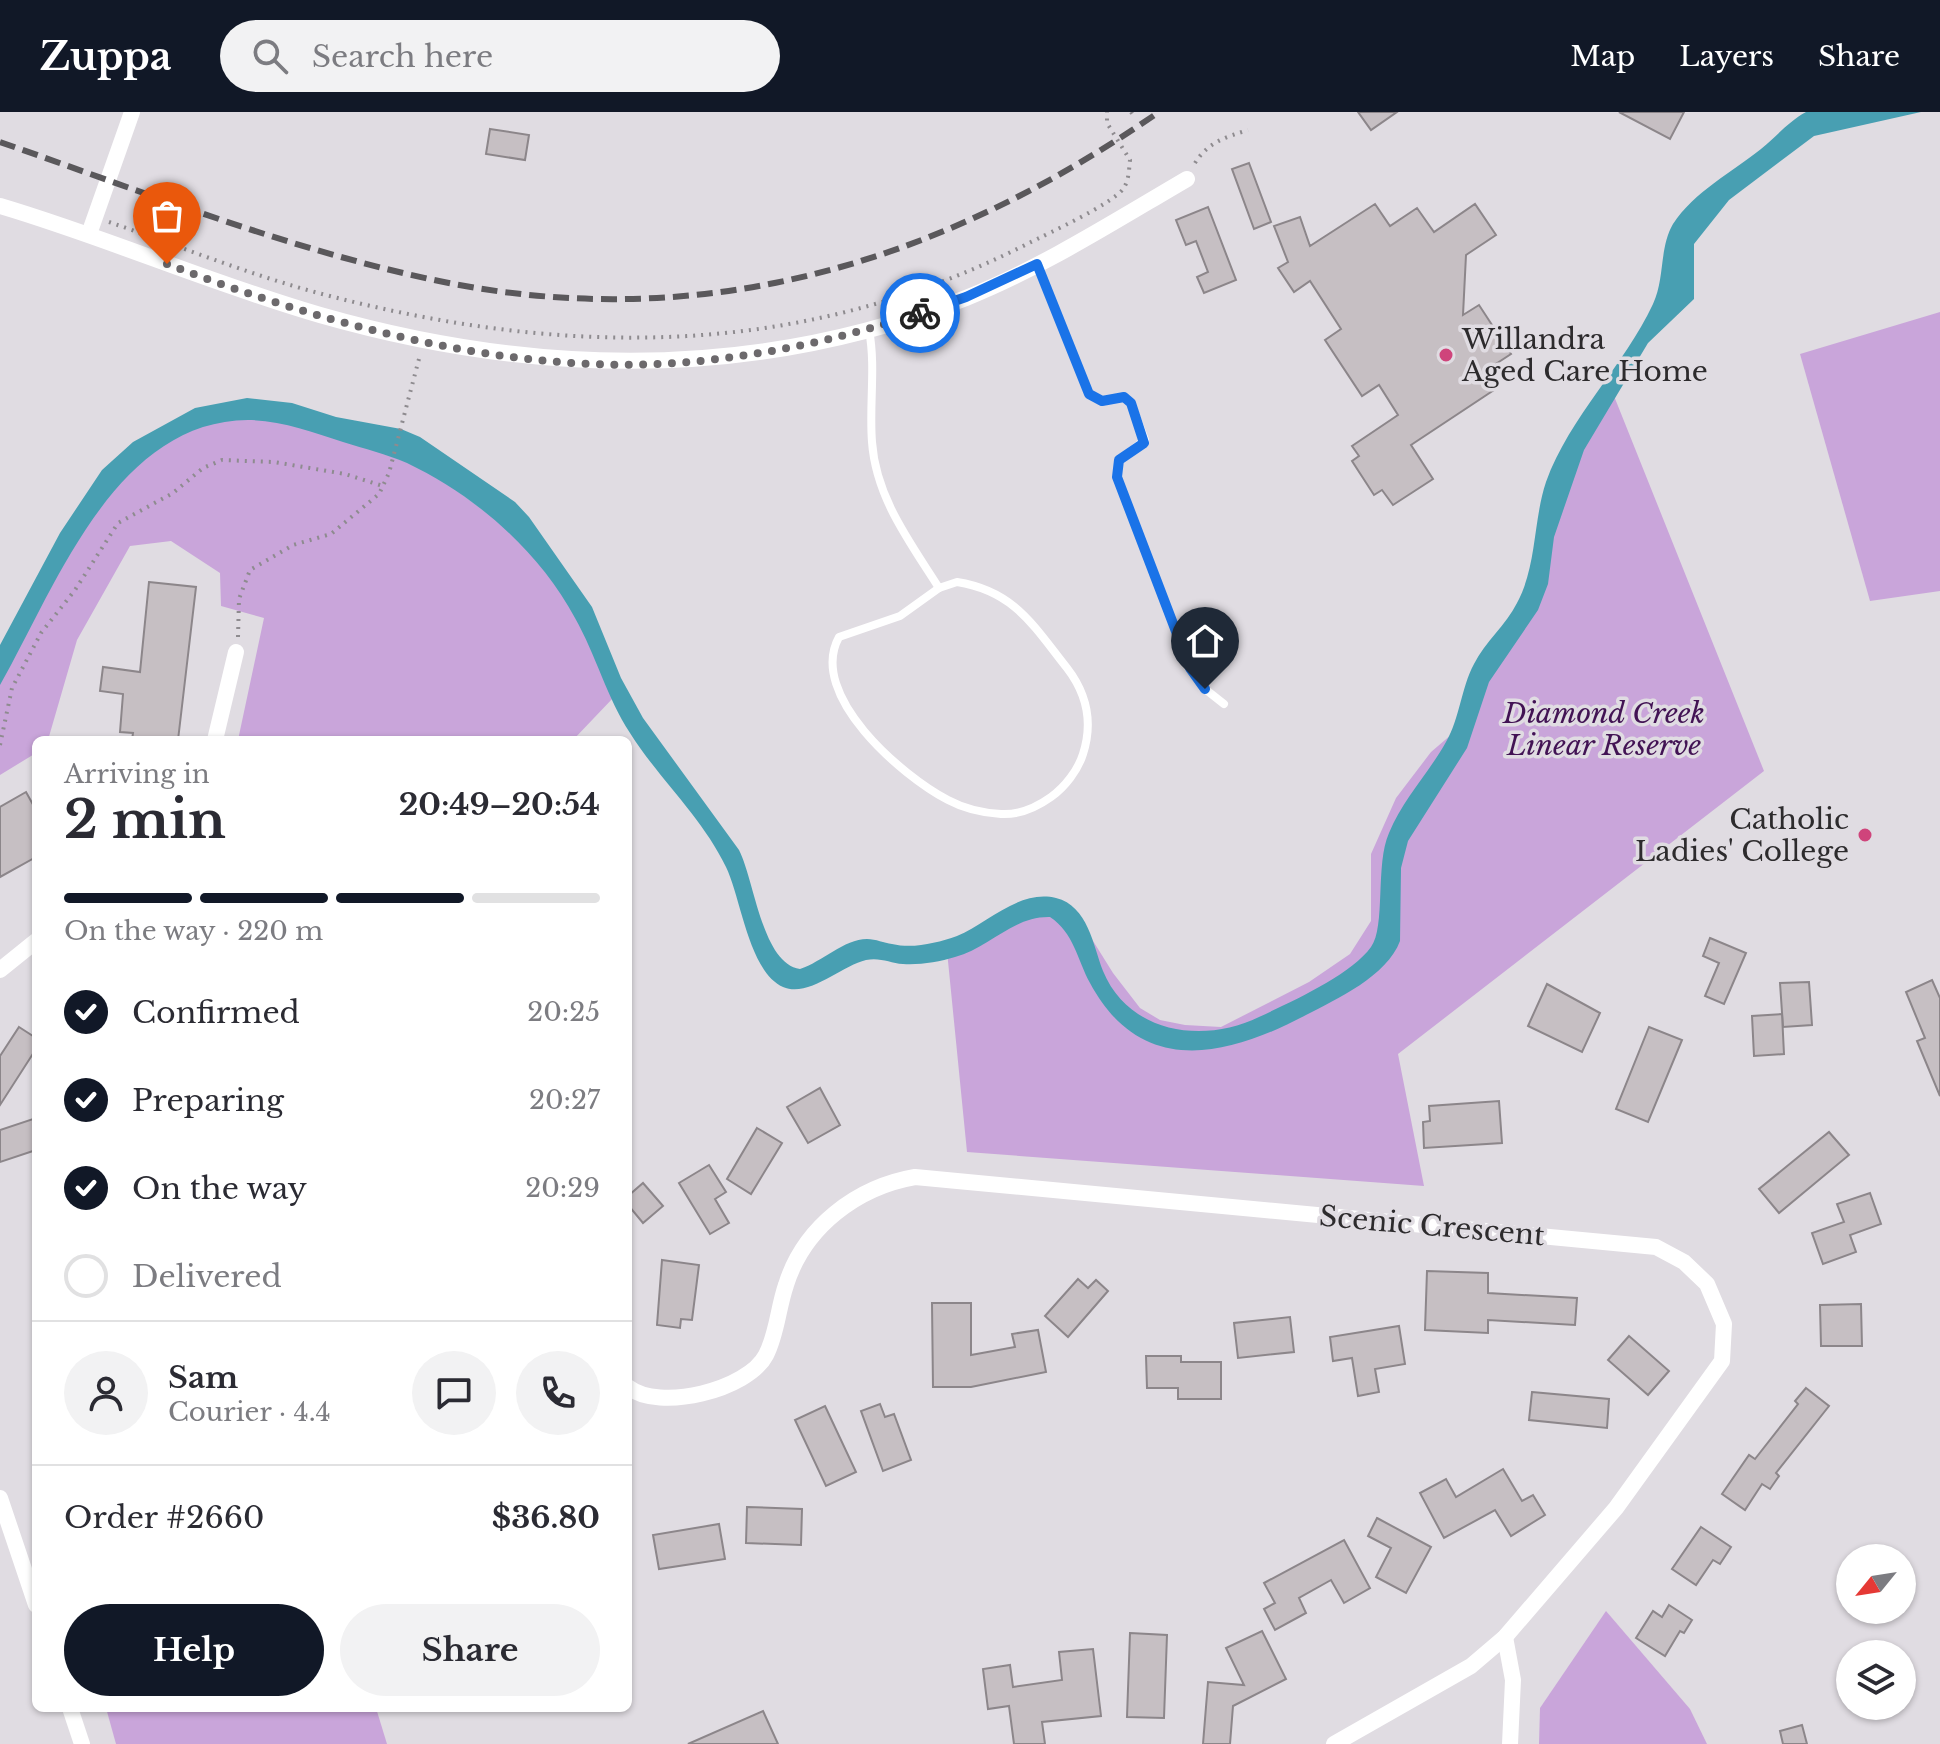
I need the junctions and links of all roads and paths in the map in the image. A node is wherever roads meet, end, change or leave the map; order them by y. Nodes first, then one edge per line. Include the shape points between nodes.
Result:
1 (132, 112) edge
2 (1107, 112) edge
3 (1248, 130) dead end
4 (1187, 179) joint
5 (0, 206) edge
6 (95, 216) junction
7 (89, 234) junction
8 (1037, 264) junction
9 (869, 330) junction
10 (424, 341) junction
11 (383, 486) junction
12 (939, 588) junction
13 (236, 652) joint
14 (1224, 704) dead end
15 (216, 736) edge
16 (0, 745) edge
17 (32, 944) edge
18 (0, 970) edge
19 (632, 1390) edge
20 (0, 1498) edge
21 (32, 1593) edge
22 (1505, 1637) junction
23 (71, 1712) edge
24 (82, 1744) edge
25 (1334, 1744) edge
26 (1510, 1744) edge

1 - 6 street
2 - 6 path via 1107,123 1130,160 1119,193 954,278 813,321 741,332 590,339 425,318 318,293
3 - 4 path via 1207,147
4 - 8 street
5 - 7 street
6 - 7 street
7 - 10 street via 317,315
8 - 9 street via 966,297
8 - 14 lane via 1089,394 1102,401 1124,397 1131,403 1144,443 1119,460 1117,477 1190,668
9 - 10 street via 796,348 677,363 595,363
9 - 12 lane via 877,477 912,549
10 - 11 path
11 - 13 path via 338,530 293,545 250,570 239,599
11 - 16 path via 274,462 222,460 118,523 41,633 12,688
12 - 12 lane via 957,582 1003,595 1018,607 1080,691 1090,726 1081,760 1059,791 1041,804 1003,814 950,801 920,783 872,741 842,697 831,652 839,637 900,616
13 - 15 street
17 - 18 street
19 - 22 street, Scenic Crescent via 669,1400 696,1395 750,1371 765,1358 786,1283 818,1229 882,1183 915,1177 1656,1247 1684,1262 1707,1284 1724,1324 1722,1361 1616,1508
20 - 21 street
22 - 25 street, Scenic Crescent via 1471,1666
22 - 26 street via 1513,1680
23 - 24 street

